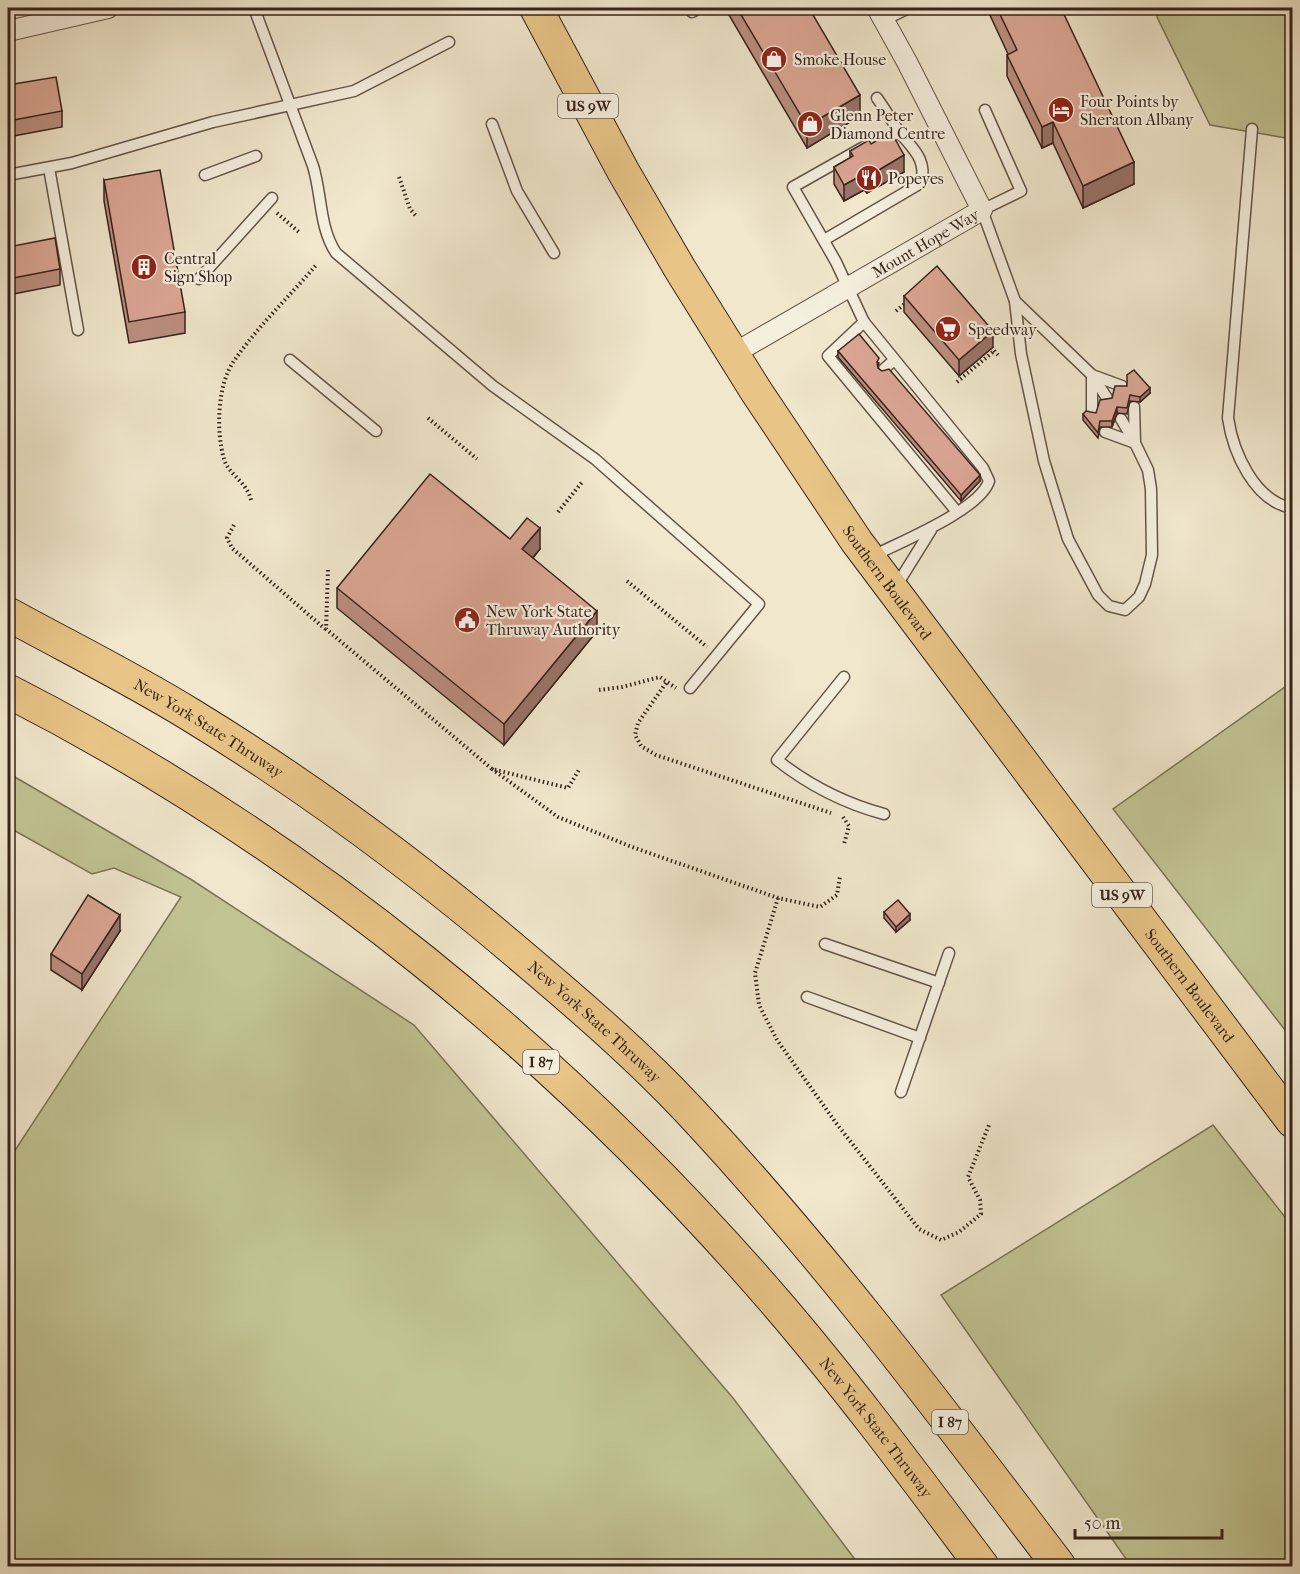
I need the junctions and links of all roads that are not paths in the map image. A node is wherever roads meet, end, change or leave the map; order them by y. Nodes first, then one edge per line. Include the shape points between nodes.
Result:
1 (108, 8) edge
2 (254, 8) edge
3 (536, 8) edge
4 (909, 8) edge
5 (880, 14) edge
6 (8, 32) edge
7 (449, 42) dead end
8 (877, 98) dead end
9 (290, 106) junction
10 (985, 110) dead end
11 (492, 124) dead end
12 (1251, 129) dead end
13 (900, 133) junction
14 (256, 156) dead end
15 (49, 168) junction
16 (8, 175) edge
17 (205, 175) dead end
18 (269, 200) road end
19 (982, 210) junction
20 (824, 240) junction
21 (554, 253) dead end
22 (199, 279) dead end
23 (848, 287) junction
24 (1015, 301) junction
25 (864, 322) junction
26 (78, 330) dead end
27 (880, 345) junction
28 (871, 353) edge
29 (733, 354) junction
30 (290, 360) dead end
31 (893, 361) junction
32 (884, 369) edge
33 (1092, 375) junction
34 (906, 376) junction
35 (898, 384) edge
36 (1122, 386) edge
37 (1107, 398) edge
38 (1134, 407) dead end
39 (1092, 412) edge
40 (1120, 419) dead end
41 (376, 431) dead end
42 (1106, 432) dead end
43 (1135, 443) junction
44 (1293, 508) edge
45 (957, 512) junction
46 (931, 530) junction
47 (869, 558) junction
48 (893, 591) junction
49 (8, 614) edge
50 (844, 677) dead end
51 (690, 688) dead end
52 (8, 691) edge
53 (884, 814) dead end
54 (825, 944) dead end
55 (949, 953) dead end
56 (939, 983) junction
57 (807, 997) dead end
58 (920, 1038) junction
59 (901, 1092) dead end
60 (1293, 1121) edge
61 (976, 1558) edge
62 (1059, 1566) edge

1 - 6 street
2 - 9 lane
3 - 29 main road, Southern Boulevard / US 9W via 641,204
4 - 5 lane
5 - 19 street, Mount Hope Way
7 - 9 lane via 354,91
8 - 13 lane
9 - 15 lane via 213,122
9 - 51 lane via 321,192 326,234 342,260 493,386 595,459 759,603
10 - 19 lane via 1021,191
11 - 21 lane via 518,191
12 - 44 lane via 1228,418 1242,466 1261,490
13 - 20 lane via 918,154 923,171 921,183
13 - 20 lane via 878,139 793,187
14 - 17 lane
15 - 16 lane
15 - 26 lane
18 - 22 lane
19 - 23 street, Mount Hope Way
19 - 24 lane
20 - 23 lane
23 - 25 lane
23 - 29 street, Mount Hope Way
24 - 33 lane
24 - 43 lane via 1021,354 1044,461 1068,539 1098,596 1109,606 1125,610 1145,585 1152,555 1148,470
25 - 27 lane
25 - 45 lane via 828,356 917,455 944,488
27 - 28 lane
27 - 31 lane
29 - 47 main road, Southern Boulevard / US 9W
30 - 41 lane
31 - 32 lane
31 - 34 lane
33 - 36 lane
33 - 37 lane
33 - 39 lane
34 - 35 lane
34 - 45 lane via 917,398 989,481
38 - 43 lane
40 - 43 lane
42 - 43 lane
45 - 46 lane
46 - 47 lane
46 - 48 lane
47 - 48 main road, Southern Boulevard / US 9W
48 - 60 main road, Southern Boulevard / US 9W
49 - 62 highway, New York State Thruway / I 87 via 187,712 322,800 488,925 609,1032 686,1107 790,1223 891,1344
50 - 53 lane via 777,760 820,790
52 - 61 highway, New York State Thruway / I 87 via 150,772 284,858 406,948 525,1047 674,1190 777,1304 868,1415
54 - 56 lane
55 - 56 lane
56 - 58 lane
57 - 58 lane
58 - 59 lane

